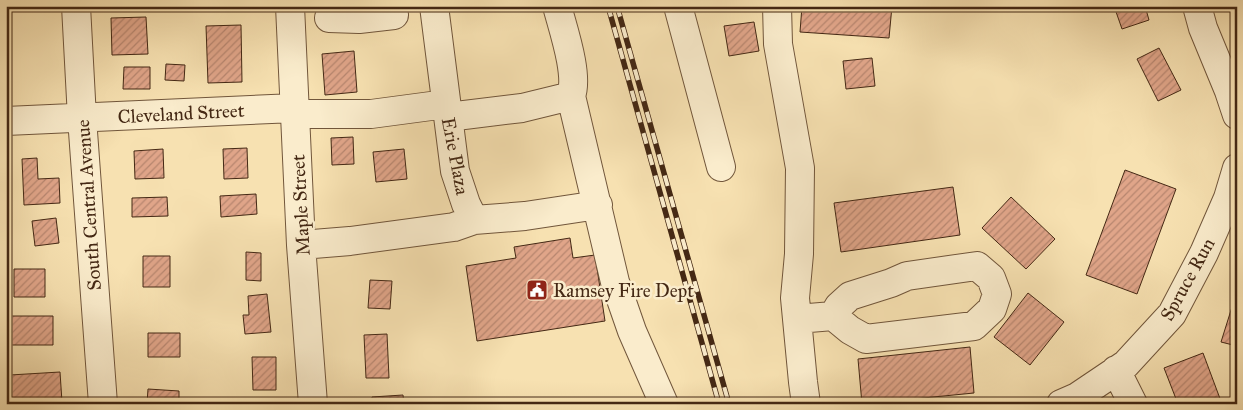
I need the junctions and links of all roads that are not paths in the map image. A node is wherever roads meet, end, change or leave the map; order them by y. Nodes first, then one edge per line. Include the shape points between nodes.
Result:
1 (76, 6) edge
2 (290, 6) edge
3 (393, 6) edge
4 (434, 6) edge
5 (557, 6) edge
6 (678, 6) edge
7 (777, 6) edge
8 (1198, 10) edge
9 (329, 18) dead end
10 (571, 96) junction
11 (447, 110) junction
12 (295, 111) junction
13 (1237, 116) edge
14 (82, 118) junction
15 (6, 121) edge
16 (721, 167) dead end
17 (1237, 168) edge
18 (598, 205) junction
19 (474, 220) junction
20 (301, 245) junction
21 (833, 316) junction
22 (797, 319) junction
23 (1116, 370) junction
24 (103, 404) edge
25 (313, 404) edge
26 (664, 404) edge
27 (806, 404) edge
28 (1061, 404) edge
29 (1133, 404) edge

1 - 14 street, South Central Avenue
2 - 12 street, Maple Street
3 - 9 street via 394,15
4 - 11 street, Erie Plaza
5 - 10 street via 569,47 574,87
6 - 16 street
7 - 22 street via 778,44 800,168
8 - 13 street
10 - 11 street, Cleveland Street via 522,108
10 - 18 street
11 - 12 street, Cleveland Street via 371,114
11 - 19 street, Erie Plaza via 455,171
12 - 14 street, Cleveland Street
12 - 20 street, Maple Street
14 - 15 street, Cleveland Street
14 - 24 street, South Central Avenue
17 - 23 street, Spruce Run via 1212,235 1172,314 1126,364
18 - 19 street
18 - 26 street via 615,282
19 - 20 street, Erie Plaza via 454,227
20 - 25 street, Maple Street
21 - 21 street via 866,339 974,326 992,309 997,294 991,278 977,266 962,268 907,276 850,296
21 - 22 street
22 - 27 street
23 - 28 street, Spruce Run via 1078,397
23 - 29 street

